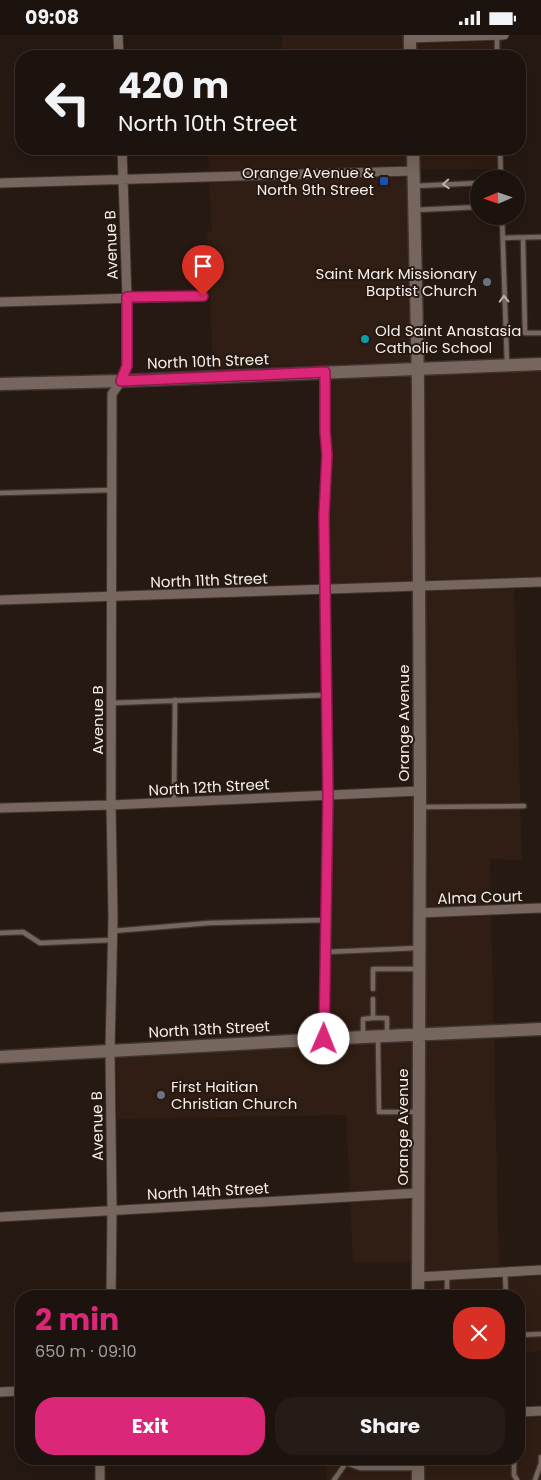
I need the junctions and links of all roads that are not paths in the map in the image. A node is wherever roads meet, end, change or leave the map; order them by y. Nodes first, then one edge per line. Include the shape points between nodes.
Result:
1 (118, 35) edge
2 (497, 35) edge
3 (504, 35) edge
4 (410, 37) edge
5 (119, 50) edge
6 (410, 50) edge
7 (497, 50) edge
8 (122, 155) edge
9 (412, 155) edge
10 (500, 155) edge
11 (501, 170) edge
12 (413, 171) junction
13 (123, 178) junction
14 (0, 183) edge
15 (470, 183) edge
16 (413, 186) junction
17 (470, 207) edge
18 (414, 210) junction
19 (502, 225) edge
20 (541, 237) edge
21 (503, 238) junction
22 (523, 238) junction
23 (203, 296) dead end
24 (127, 297) junction
25 (0, 302) edge
26 (541, 333) edge
27 (541, 364) edge
28 (507, 365) junction
29 (417, 368) junction
30 (325, 372) junction
31 (121, 381) junction
32 (0, 384) edge
33 (112, 490) junction
34 (0, 493) edge
35 (541, 582) edge
36 (419, 586) junction
37 (326, 589) junction
38 (112, 597) junction
39 (0, 600) edge
40 (328, 695) junction
41 (175, 700) junction
42 (111, 703) junction
43 (420, 791) junction
44 (328, 795) junction
45 (174, 802) junction
46 (111, 805) junction
47 (524, 806) dead end
48 (420, 807) junction
49 (0, 809) edge
50 (541, 908) edge
51 (419, 913) junction
52 (325, 920) junction
53 (0, 933) edge
54 (113, 936) junction
55 (419, 948) junction
56 (324, 951) junction
57 (419, 969) junction
58 (373, 989) dead end
59 (373, 999) dead end
60 (373, 1019) junction
61 (541, 1029) edge
62 (419, 1035) junction
63 (383, 1036) junction
64 (363, 1037) junction
65 (324, 1039) junction
66 (110, 1050) junction
67 (0, 1057) edge
68 (418, 1112) junction
69 (418, 1193) junction
70 (112, 1210) junction
71 (0, 1217) edge
72 (541, 1270) edge
73 (505, 1272) junction
74 (447, 1275) junction
75 (418, 1277) junction
76 (111, 1290) edge
77 (418, 1290) edge
78 (448, 1290) edge
79 (506, 1290) edge
80 (541, 1334) edge
81 (525, 1335) edge
82 (15, 1391) edge
83 (0, 1392) edge
84 (541, 1411) edge
85 (525, 1412) edge
86 (541, 1457) edge
87 (100, 1465) edge
88 (343, 1465) edge
89 (354, 1465) edge
90 (514, 1465) edge
91 (418, 1469) edge
92 (100, 1480) edge
93 (334, 1480) edge
94 (517, 1480) edge
95 (535, 1480) edge

1 - 5 street
2 - 3 street
2 - 4 street
2 - 7 lane
4 - 6 main road
8 - 13 street, Avenue B
9 - 12 main road, Orange Avenue
10 - 11 lane
12 - 13 street
12 - 16 main road, Orange Avenue
13 - 14 street
13 - 24 street, Avenue B
15 -> 16 lane
16 - 18 main road, Orange Avenue
17 - 18 lane
18 - 29 main road, Orange Avenue
19 - 21 lane
20 - 22 lane
21 - 22 lane
28 -> 21 lane
22 - 26 lane via 526,333
23 - 24 street
24 - 25 street
24 - 31 street, Avenue B via 127,366
27 - 28 main road, North 10th Street
28 - 29 main road, North 10th Street
29 - 30 main road, North 10th Street
29 - 36 main road, Orange Avenue
30 - 31 main road, North 10th Street
30 - 37 lane
31 - 32 main road, North 10th Street
31 - 33 street, Avenue B via 112,394
33 - 34 lane
33 - 38 street, Avenue B
35 - 36 street, North 11th Street
36 - 37 street, North 11th Street
36 - 43 main road, Orange Avenue
37 - 38 street, North 11th Street
37 - 40 lane
38 - 39 street, North 11th Street
38 - 42 street, Avenue B
40 - 41 lane
40 - 44 lane
41 - 42 lane
41 - 45 lane
42 - 46 street, Avenue B
43 - 44 street, North 12th Street
43 - 48 main road, Orange Avenue
44 - 45 street, North 12th Street
44 - 52 lane
45 - 46 street, North 12th Street
46 - 49 street, North 12th Street
46 - 54 street, Avenue B
47 - 48 lane
48 - 51 main road, Orange Avenue
50 - 51 street, Alma Court
51 - 55 main road, Orange Avenue
52 - 54 lane via 208,923
52 - 56 lane
53 - 54 lane via 23,932 40,943
54 - 66 street, Avenue B
55 - 56 lane
55 - 57 main road, Orange Avenue
56 - 65 lane
57 - 58 lane via 373,969
57 - 62 main road, Orange Avenue
59 - 60 lane
60 - 63 lane via 387,1019
60 - 64 lane via 363,1019
61 - 62 main road, North 13th Street
62 - 63 main road, North 13th Street
62 - 68 main road, Orange Avenue
63 - 64 main road, North 13th Street
63 - 68 lane via 379,1112
64 - 65 main road, North 13th Street
65 - 66 main road, North 13th Street
66 - 67 main road, North 13th Street
66 - 70 street, Avenue B
68 - 69 main road, Orange Avenue
69 - 70 street, North 14th Street
69 - 75 main road, Orange Avenue
70 - 71 street, North 14th Street
70 - 76 street, Avenue B
72 - 73 street
73 - 74 street
73 - 79 lane
74 - 75 street
74 - 78 lane
75 - 77 main road, Orange Avenue
80 - 81 lane
82 - 83 street
84 - 85 street
86 - 95 lane
87 - 92 street
88 - 93 lane
89 - 91 lane via 360,1468
90 - 94 lane

